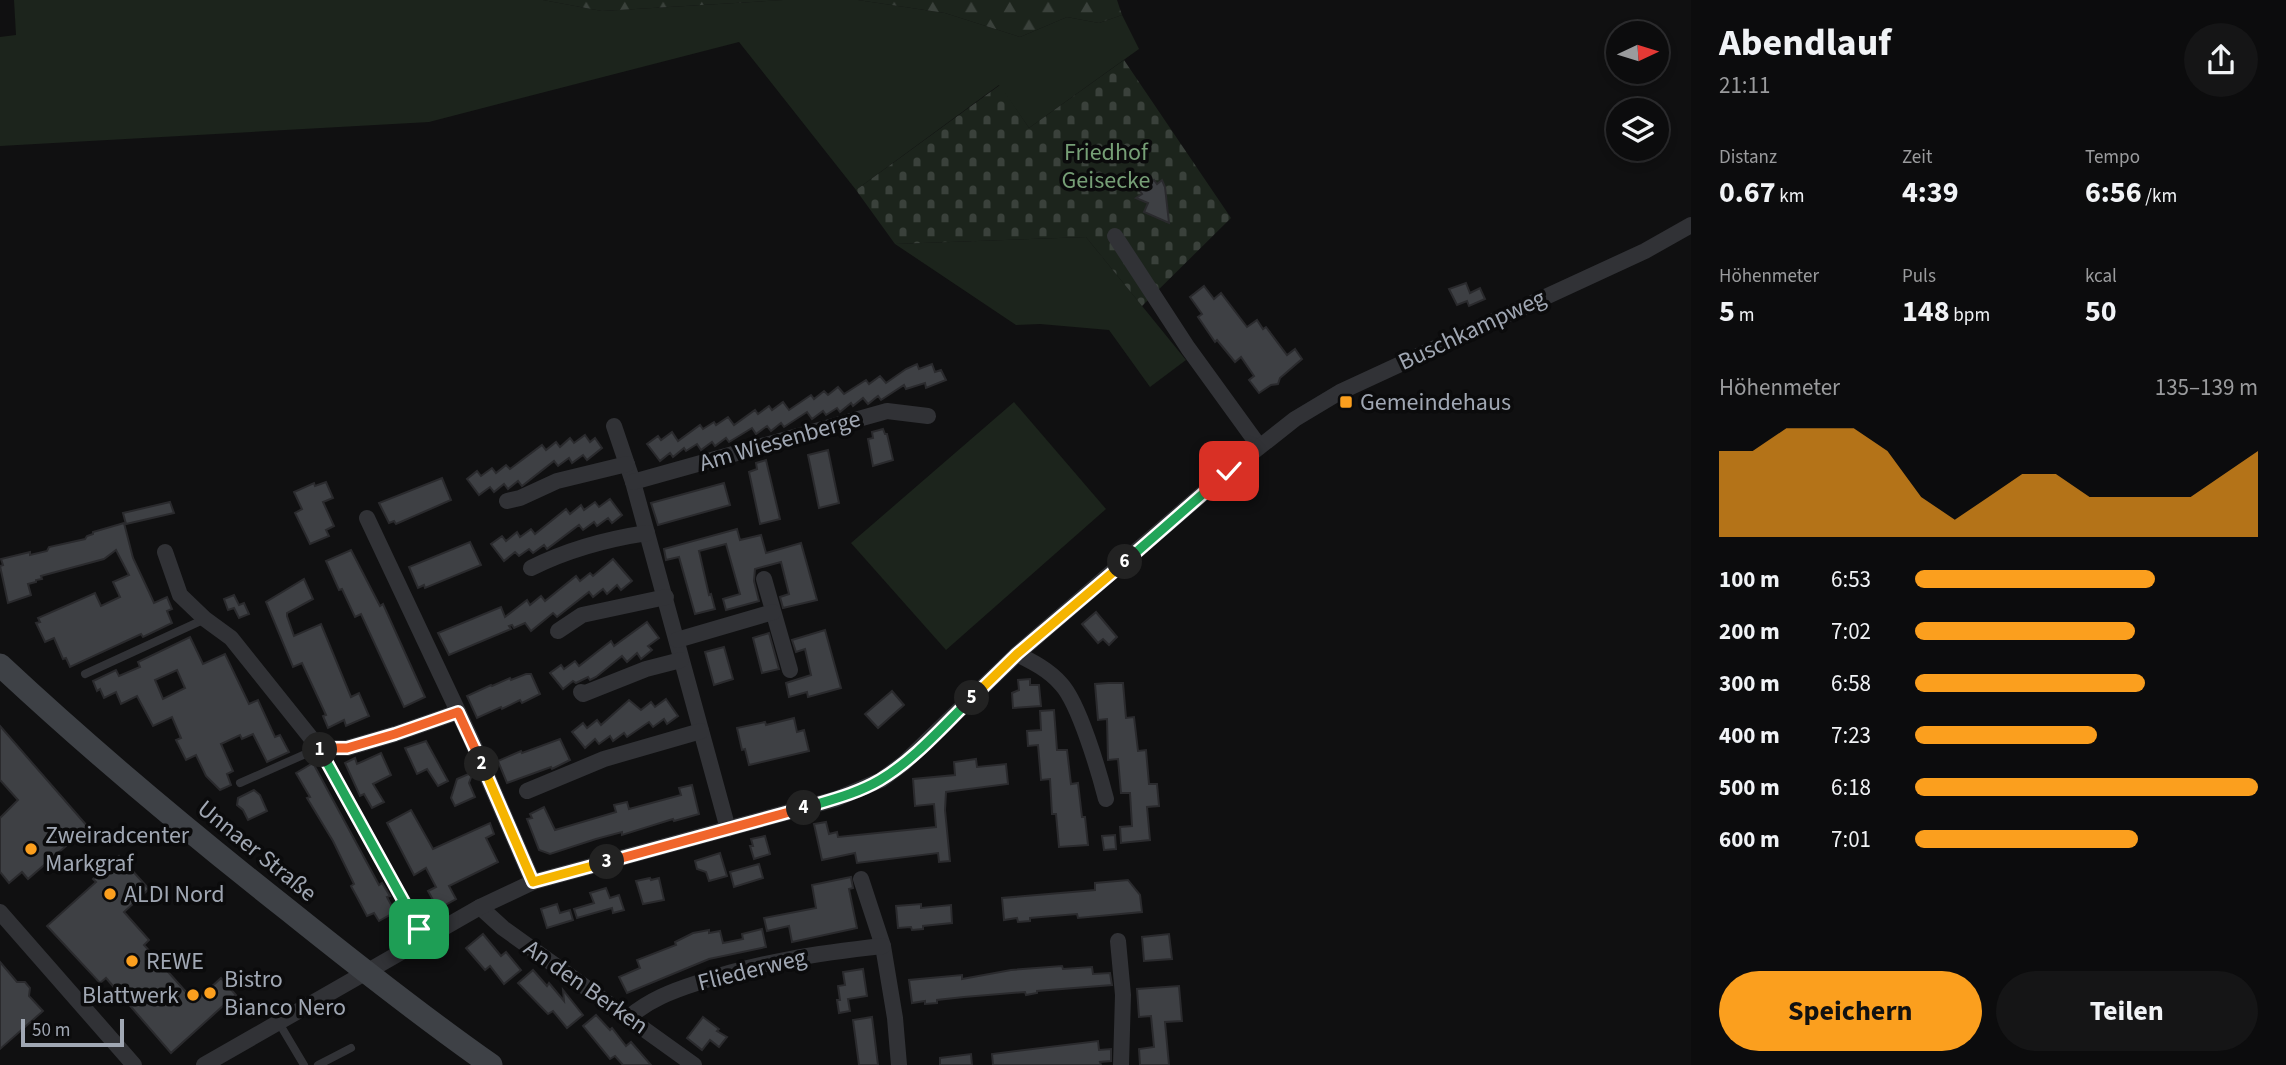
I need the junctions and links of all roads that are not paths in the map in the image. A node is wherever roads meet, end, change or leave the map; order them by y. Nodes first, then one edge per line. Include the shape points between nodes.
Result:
1 (1691, 225) edge
2 (1115, 236) dead end
3 (928, 416) dead end
4 (614, 426) dead end
5 (1259, 446) junction
6 (627, 464) junction
7 (633, 482) junction
8 (507, 500) dead end
9 (367, 518) dead end
10 (647, 533) junction
11 (165, 552) dead end
12 (531, 568) dead end
13 (764, 579) dead end
14 (666, 597) junction
15 (773, 612) junction
16 (205, 619) junction
17 (558, 631) dead end
18 (677, 640) junction
19 (1017, 654) junction
20 (681, 660) junction
21 (0, 665) edge
22 (789, 670) dead end
23 (85, 674) dead end
24 (581, 692) dead end
25 (458, 712) junction
26 (701, 731) junction
27 (319, 748) junction
28 (240, 783) dead end
29 (527, 791) dead end
30 (1106, 799) dead end
31 (728, 829) junction
32 (860, 879) dead end
33 (533, 882) junction
34 (480, 907) junction
35 (0, 912) edge
36 (419, 929) dead end
37 (1118, 941) dead end
38 (883, 946) junction
39 (367, 974) junction
40 (629, 1017) junction
41 (279, 1023) junction
42 (351, 1048) dead end
43 (134, 1065) edge
44 (204, 1065) edge
45 (304, 1065) edge
46 (318, 1065) edge
47 (491, 1065) edge
48 (694, 1065) edge
49 (899, 1065) edge
50 (1121, 1065) edge

1 - 5 street, Buschkampweg via 1645,251 1340,392
2 - 5 street
3 - 7 street, Am Wiesenberge via 887,411
4 - 6 street
5 - 19 street, Buschkampweg
6 - 7 street
6 - 8 street via 557,481
7 - 10 street
9 - 25 street
10 - 12 street via 592,545
10 - 14 street
11 - 16 street via 180,595
13 - 15 street
14 - 17 street via 582,615
14 - 18 street
15 - 18 street
15 - 22 street
16 - 23 lane
16 - 27 street via 231,638
18 - 20 street
19 - 30 street via 1046,669 1064,686
19 - 31 street, Buschkampweg via 920,749 881,780 836,799
20 - 24 street
20 - 26 street
21 - 39 main road, Unnaer Straße via 175,818
25 - 27 street via 347,748
25 - 33 street via 504,798
26 - 29 street via 604,759
26 - 31 street
27 - 28 lane
27 - 36 lane
31 - 33 street, Buschkampweg
32 - 38 street
33 - 34 street, Buschkampweg
34 - 39 street, Buschkampweg
34 - 40 street, An den Berken
35 - 43 street
37 - 50 street via 1123,995
38 - 40 street, Fliederweg via 731,971 674,991
38 - 49 street
39 - 41 street, Buschkampweg
39 - 47 main road, Unnaer Straße
40 - 48 street, An den Berken
41 - 44 street, Buschkampweg
41 - 45 lane
42 - 46 lane

